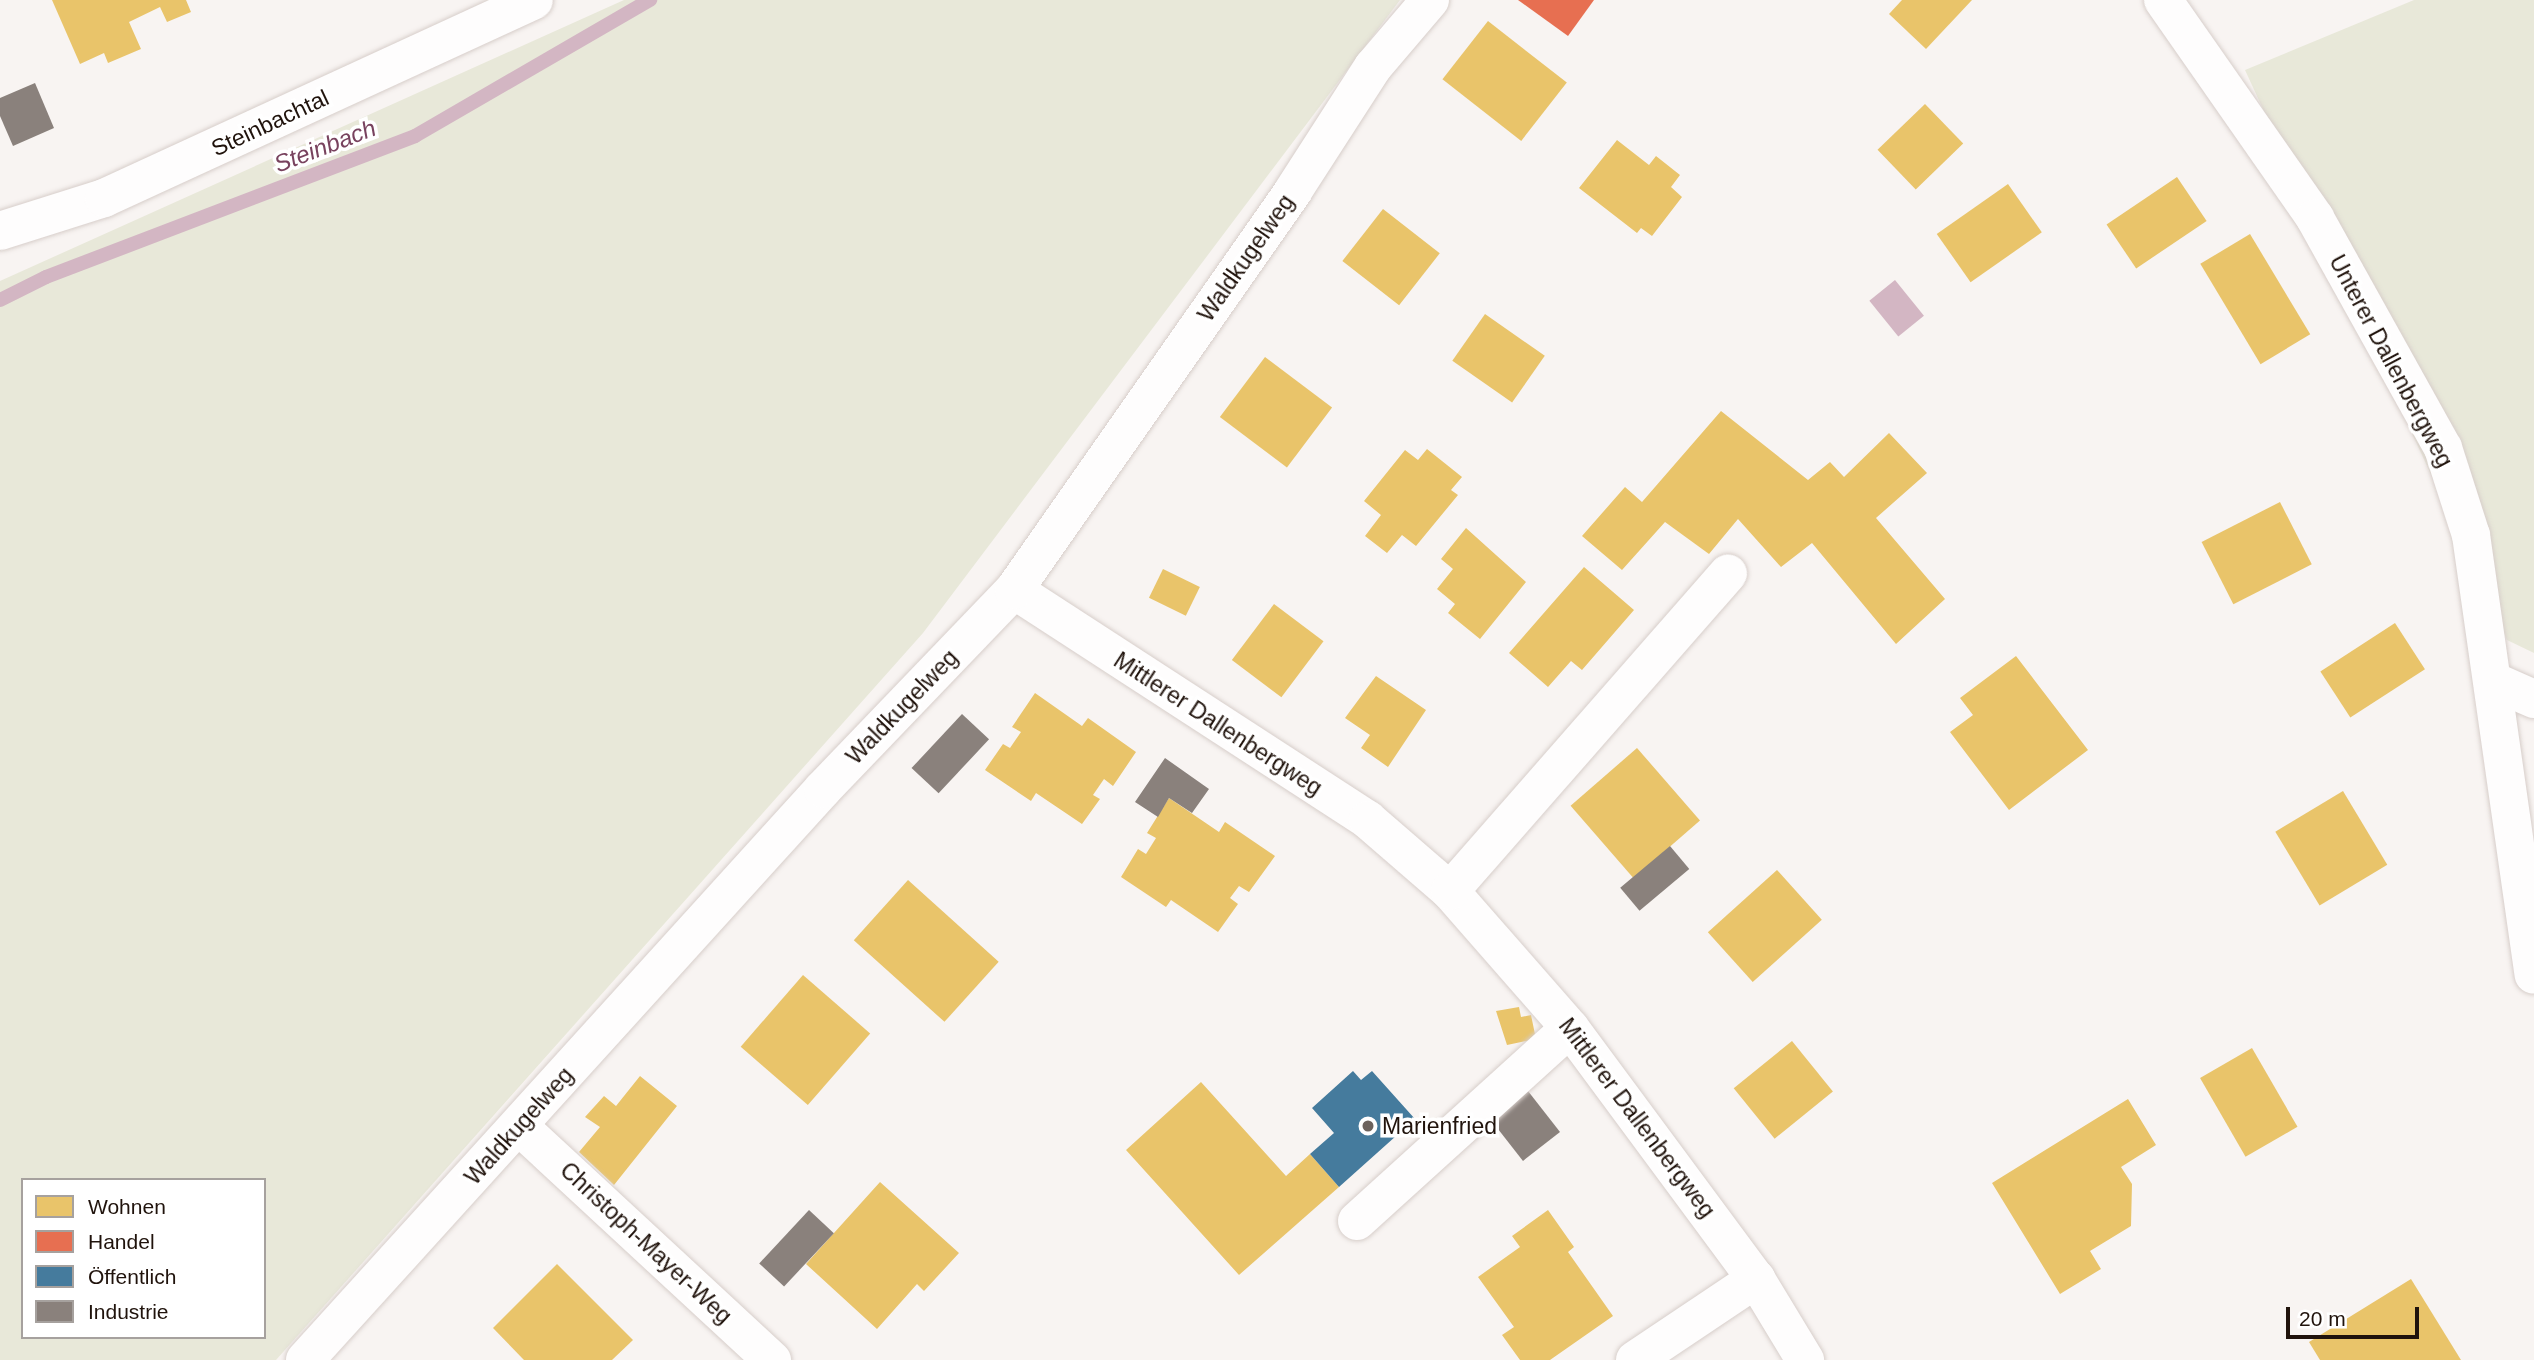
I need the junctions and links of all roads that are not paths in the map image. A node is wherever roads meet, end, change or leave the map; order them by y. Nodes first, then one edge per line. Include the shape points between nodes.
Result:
1 (534, 0) edge
2 (1430, 0) edge
3 (2163, 0) edge
4 (0, 231) edge
5 (1728, 573) dead end
6 (1014, 590) junction
7 (2493, 681) junction
8 (2534, 699) edge
9 (1450, 891) junction
10 (2534, 975) edge
11 (1570, 1028) junction
12 (519, 1126) junction
13 (1357, 1222) dead end
14 (1756, 1279) junction
15 (305, 1360) edge
16 (772, 1360) edge
17 (1635, 1360) edge
18 (1805, 1360) edge

1 - 4 street, Steinbachtal via 104,198
2 - 6 street, Waldkugelweg via 1373,67 1293,191
3 - 7 street, Unterer Dallenbergweg via 2315,218 2443,448 2471,535
5 - 9 street
6 - 9 street, Mittlerer Dallenbergweg via 1368,820
6 - 12 street, Waldkugelweg via 823,789
7 - 8 street
7 - 10 street, Unterer Dallenbergweg
9 - 11 street, Mittlerer Dallenbergweg
11 - 13 street
11 - 14 street, Mittlerer Dallenbergweg
12 - 15 street, Waldkugelweg
12 - 16 street, Christoph-Mayer-Weg
14 - 17 street
14 - 18 street, Mittlerer Dallenbergweg

